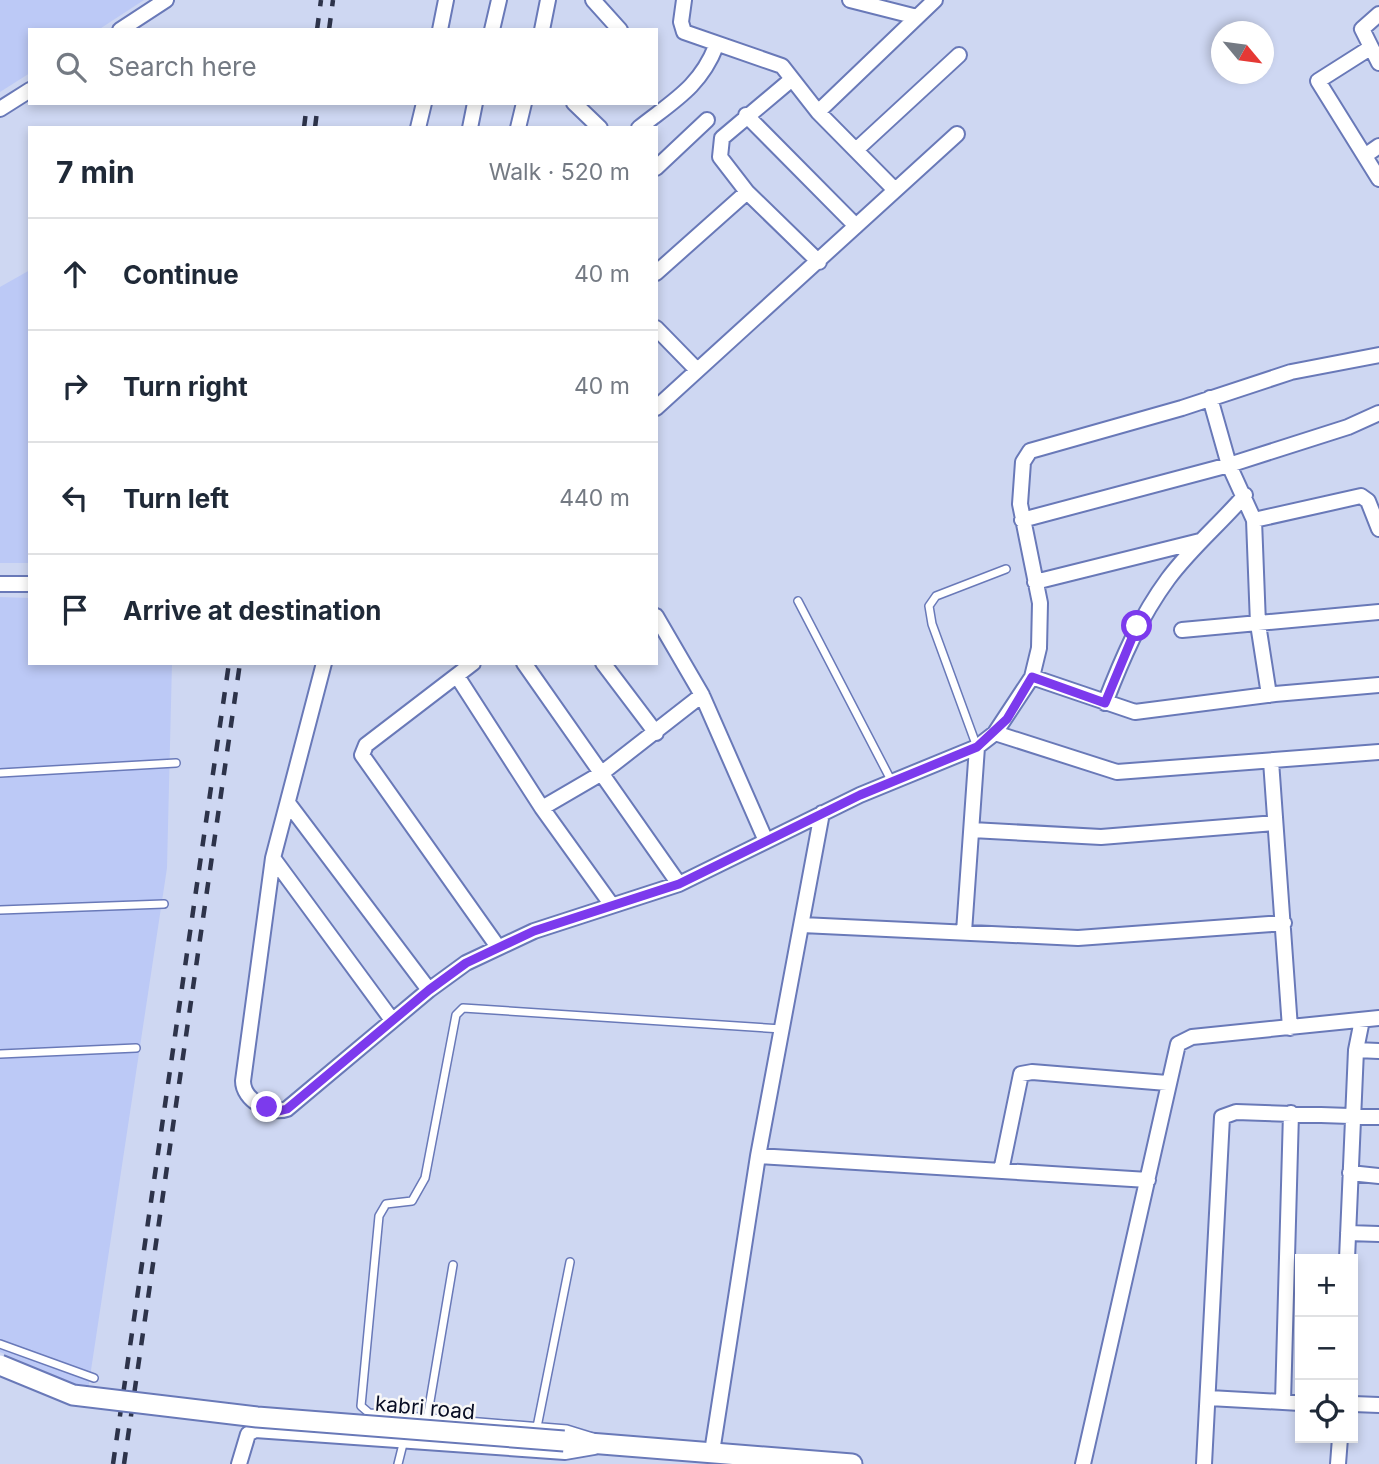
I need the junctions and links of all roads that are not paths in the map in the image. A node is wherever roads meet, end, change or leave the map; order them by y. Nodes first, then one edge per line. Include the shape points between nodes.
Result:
1 (166, 0) edge
2 (446, 0) edge
3 (499, 0) edge
4 (548, 0) edge
5 (593, 0) edge
6 (684, 0) edge
7 (850, 0) edge
8 (935, 0) edge
9 (1379, 14) edge
10 (918, 17) junction
11 (123, 28) edge
12 (440, 28) edge
13 (492, 28) edge
14 (542, 28) edge
15 (618, 28) edge
16 (716, 46) junction
17 (1370, 48) junction
18 (959, 55) dead end
19 (1379, 63) edge
20 (792, 79) junction
21 (28, 91) edge
22 (424, 105) edge
23 (475, 105) edge
24 (524, 105) edge
25 (575, 105) edge
26 (0, 109) edge
27 (818, 112) junction
28 (746, 115) junction
29 (707, 120) dead end
30 (418, 126) edge
31 (472, 126) edge
32 (518, 126) edge
33 (598, 126) edge
34 (642, 126) edge
35 (957, 134) dead end
36 (1379, 146) edge
37 (856, 150) junction
38 (1366, 155) junction
39 (658, 166) edge
40 (1379, 179) edge
41 (895, 190) junction
42 (747, 192) junction
43 (856, 226) junction
44 (819, 262) junction
45 (658, 271) edge
46 (658, 330) edge
47 (1379, 355) edge
48 (696, 370) junction
49 (1210, 398) junction
50 (658, 406) edge
51 (1378, 416) edge
52 (1229, 465) junction
53 (1245, 495) junction
54 (1022, 520) junction
55 (1254, 520) junction
56 (1379, 529) edge
57 (1202, 541) junction
58 (1006, 569) dead end
59 (1035, 582) junction
60 (0, 584) edge
61 (28, 584) edge
62 (798, 601) dead end
63 (1379, 612) edge
64 (658, 618) edge
65 (1258, 624) junction
66 (1182, 630) dead end
67 (323, 665) edge
68 (471, 665) edge
69 (525, 665) edge
70 (605, 665) edge
71 (457, 676) junction
72 (1032, 677) junction
73 (1379, 685) edge
74 (702, 695) junction
75 (1269, 695) junction
76 (1105, 703) junction
77 (656, 733) junction
78 (995, 733) junction
79 (977, 747) junction
80 (1379, 752) edge
81 (1272, 761) junction
82 (176, 763) dead end
83 (0, 773) edge
84 (602, 773) junction
85 (892, 782) junction
86 (288, 803) junction
87 (542, 808) junction
88 (822, 813) junction
89 (1274, 823) junction
90 (972, 830) junction
91 (766, 841) junction
92 (273, 858) junction
93 (679, 884) junction
94 (164, 904) dead end
95 (611, 904) junction
96 (0, 910) edge
97 (1284, 923) junction
98 (802, 925) junction
99 (964, 932) junction
100 (498, 947) junction
101 (429, 990) junction
102 (1379, 1018) edge
103 (392, 1020) junction
104 (1362, 1020) junction
105 (1290, 1028) junction
106 (783, 1029) junction
107 (136, 1048) dead end
108 (1356, 1050) junction
109 (1379, 1051) edge
110 (0, 1054) edge
111 (1167, 1083) junction
112 (1291, 1113) junction
113 (1354, 1114) junction
114 (1379, 1117) edge
115 (758, 1156) junction
116 (1001, 1171) junction
117 (1350, 1172) junction
118 (1379, 1175) edge
119 (1148, 1180) junction
120 (1348, 1233) junction
121 (1379, 1234) edge
122 (1347, 1254) edge
123 (570, 1262) dead end
124 (453, 1265) dead end
125 (0, 1344) edge
126 (0, 1365) edge
127 (94, 1378) dead end
128 (1209, 1398) junction
129 (1283, 1402) junction
130 (1295, 1403) edge
131 (1358, 1404) edge
132 (1379, 1405) edge
133 (428, 1419) junction
134 (537, 1427) junction
135 (404, 1439) junction
136 (1340, 1443) edge
137 (604, 1444) junction
138 (712, 1452) junction
139 (797, 1463) edge
140 (239, 1464) edge
141 (398, 1464) edge
142 (852, 1464) edge
143 (1083, 1464) edge
144 (1204, 1464) edge
145 (1338, 1464) edge

1 - 11 street
2 - 12 street
3 - 13 street
4 - 14 street
5 - 15 street
6 - 16 street via 684,32
7 - 10 street
8 - 10 street
9 - 17 street via 1362,27
10 - 27 street
16 - 20 street via 775,62
16 - 34 street via 698,81
17 - 19 street
17 - 38 street via 1318,81
18 - 37 street
20 - 27 street
20 - 28 street
21 - 26 street
22 - 30 street
23 - 31 street
24 - 32 street
25 - 33 street
27 - 37 street
28 - 42 street via 722,138 719,149 723,162
28 - 43 street
29 - 39 street
35 - 41 street
36 - 38 street
37 - 41 street
38 - 40 street
41 - 43 street
42 - 44 street
42 - 45 street
43 - 44 street
44 - 48 street
46 - 48 street
47 - 49 street via 1291,372
48 - 50 street
49 - 52 street
49 - 54 street via 1033,449 1023,462
51 - 52 street
52 - 53 street
52 - 54 street
53 - 55 street
53 - 57 street
54 - 59 street
55 - 56 street via 1361,496 1368,501
55 - 65 street
57 - 59 street
57 - 76 street via 1168,578 1137,626
58 - 79 lane via 936,596 929,606
59 - 72 street via 1041,622
60 - 61 street
62 - 85 lane
63 - 65 street
64 - 74 street
65 - 66 street
65 - 75 street
67 - 86 street
68 - 71 street
69 - 84 street
70 - 77 street
71 - 87 street
71 - 100 street via 366,745 362,755
72 - 76 street
72 - 78 street
73 - 75 street
74 - 77 street
74 - 91 street
75 - 76 street via 1143,712
77 - 84 street
78 - 79 street
78 - 81 street via 1108,772
79 - 85 street
79 - 90 street
80 - 81 street
81 - 89 street
82 - 83 lane
84 - 87 street
84 - 93 street
85 - 88 street
86 - 92 street
86 - 101 street
87 - 95 street
88 - 91 street
88 - 98 street
89 - 90 street via 1101,837
89 - 97 street
90 - 99 street
91 - 93 street
92 - 103 street
92 - 103 street via 243,1081 247,1096 272,1109 287,1109
93 - 95 street
94 - 96 lane
95 - 100 street
97 - 99 street via 1078,938
97 - 105 street
98 - 99 street
98 - 106 street
100 - 101 street
101 - 103 street
102 - 104 street
104 - 105 street
104 - 108 street
105 - 111 street via 1184,1039 1175,1050
106 - 115 street
106 - 133 lane via 458,1010 425,1178 412,1201 386,1204 379,1216 361,1406 369,1413
107 - 110 lane
108 - 109 street
108 - 113 street
111 - 116 street via 1021,1074
111 - 119 street
112 - 113 street
112 - 128 street via 1233,1112 1221,1119
112 - 129 street
113 - 114 street
113 - 117 street
115 - 116 street
115 - 138 street
116 - 119 street
117 - 118 street
117 - 120 street
119 - 143 street
120 - 121 street
120 - 122 street
123 - 134 lane
124 - 133 lane
125 - 127 lane
126 - 137 street, kabri road, bridge via 73,1395 257,1417
128 - 129 street
128 - 144 street
129 - 130 street
131 - 132 street
133 - 134 lane
134 - 137 lane via 578,1431
135 - 137 street via 574,1452
135 - 140 street via 254,1430 248,1434
135 - 141 lane
136 - 145 street
137 - 138 street, kabri road
138 - 139 street, kabri road
139 - 142 street, kabri road

